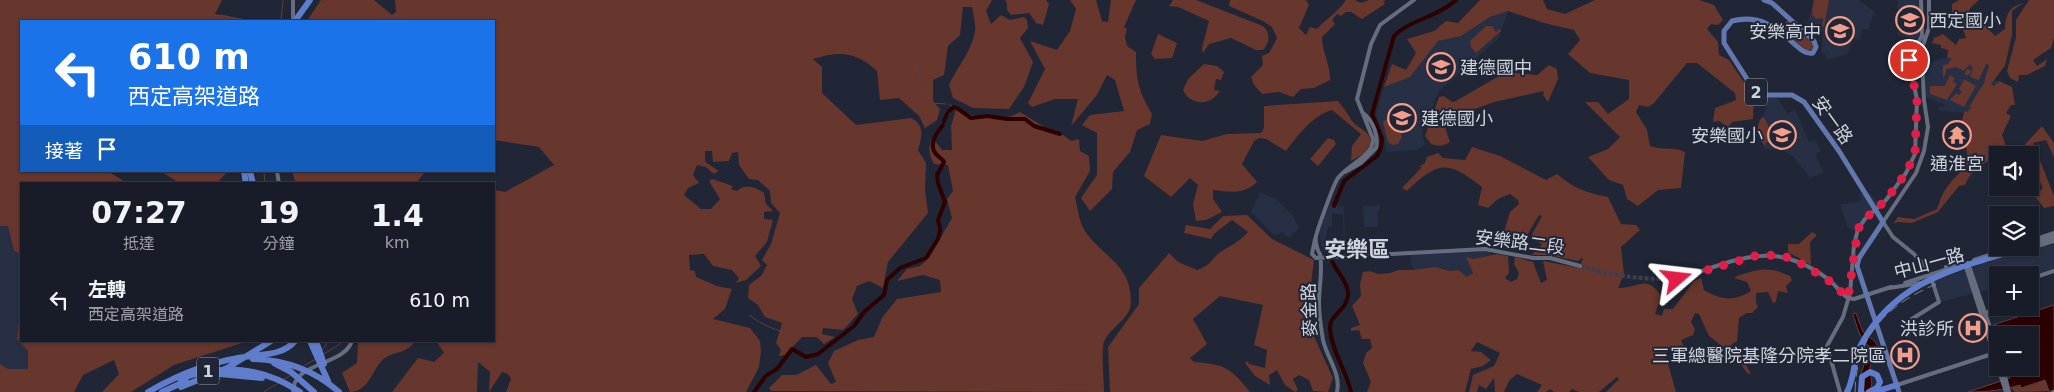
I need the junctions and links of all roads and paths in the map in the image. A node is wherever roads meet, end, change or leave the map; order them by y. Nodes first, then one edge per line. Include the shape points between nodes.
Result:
1 (293, 0) edge
2 (311, 0) edge
3 (1414, 0) edge
4 (1764, 0) edge
5 (1921, 0) edge
6 (1929, 0) edge
7 (296, 20) edge
8 (297, 20) edge
9 (1883, 222) junction
10 (2054, 233) edge
11 (1316, 237) junction
12 (2054, 237) edge
13 (2039, 240) edge
14 (2054, 241) edge
15 (2039, 242) edge
16 (2039, 243) edge
17 (1989, 255) edge
18 (1320, 256) junction
19 (1998, 256) edge
20 (1998, 256) edge
21 (1966, 262) junction
22 (1959, 265) junction
23 (1580, 266) tunnel mouth
24 (1968, 267) junction
25 (2054, 271) edge
26 (1930, 272) junction
27 (2039, 276) edge
28 (1677, 279) tunnel mouth
29 (1889, 288) junction
30 (1867, 295) junction
31 (1849, 296) junction
32 (1989, 311) edge
33 (1984, 316) junction
34 (1907, 322) dead end
35 (1989, 331) edge
36 (1869, 333) junction
37 (269, 342) edge
38 (294, 342) edge
39 (310, 342) edge
40 (315, 342) edge
41 (351, 342) edge
42 (1989, 355) edge
43 (1989, 355) edge
44 (227, 360) junction
45 (226, 368) junction
46 (327, 375) junction
47 (2002, 376) edge
48 (2004, 376) edge
49 (266, 377) junction
50 (2005, 383) junction
51 (1896, 386) edge
52 (292, 390) edge
53 (148, 392) edge
54 (153, 392) edge
55 (162, 392) edge
56 (169, 392) edge
57 (300, 392) edge
58 (314, 392) edge
59 (333, 392) edge
60 (338, 392) edge
61 (1337, 392) edge
62 (1840, 392) edge
63 (1847, 392) edge
64 (1852, 392) edge
65 (1861, 392) edge
66 (1869, 392) edge
67 (1874, 392) edge
68 (1881, 392) edge
69 (2009, 392) edge

1 - 7 street
2 - 8 highway
3 - 11 street via 1376,30 1357,97 1373,143 1360,161 1336,181
4 - 9 main road, 安一路 / 2 via 1778,8 1814,41 1813,53 1804,53 1786,35 1757,19 1730,23 1724,33 1724,43 1756,91 1766,95 1792,95 1804,102
5 - 31 street via 1922,36 1909,60 1917,100 1915,154 1906,173 1886,200 1858,229
6 - 9 street via 1922,59 1928,127 1923,154 1916,173
9 - 26 street, 安一路 via 1893,237
9 - 30 main road via 1857,263
10 - 13 street, 中山一路
11 - 18 street, 麥金路
11 - 18 street via 1312,254
12 - 15 street, 中山一路
14 - 16 street, 中山一路
17 - 21 street, 中山一路
18 - 23 street, 安樂路二段 via 1489,249
18 - 61 street, 麥金路 via 1322,333 1336,373
19 - 24 street, 中山一路
20 - 36 highway via 1918,284 1894,304
21 - 22 street, 中山一路
21 - 24 street
22 - 26 street
22 - 29 street, 中山一路
24 - 29 street, 中山一路 via 1922,282
24 - 33 street
24 - 33 street via 1975,302
25 - 27 street
26 - 34 street via 1939,302
28 - 31 street via 1755,256 1779,255 1793,259
29 - 30 street, 中山一路
30 - 31 street, 中山一路 via 1854,299
30 - 51 main road
31 - 62 street via 1843,317 1827,346
32 - 33 street
33 - 35 street
36 - 63 highway via 1856,358
36 - 64 highway via 1858,360
37 - 45 highway
38 - 44 highway via 275,353
39 - 46 highway
40 - 46 highway
41 - 52 street via 344,354 297,378
42 - 51 street
43 - 51 street
44 - 53 highway via 184,373
44 - 60 highway via 267,359 292,364 314,374
45 - 56 highway
45 - 58 highway via 252,361 271,362 292,372
46 - 59 highway
46 - 60 highway
47 - 50 street
48 - 50 street
49 - 52 highway, 1
49 - 54 highway, 1 via 242,369 213,370 183,378
49 - 55 highway, 1 via 212,374
50 - 69 street
51 - 67 highway
51 - 68 highway
52 - 57 highway, 1
65 - 66 highway via 1862,378 1870,372 1877,375 1880,382

